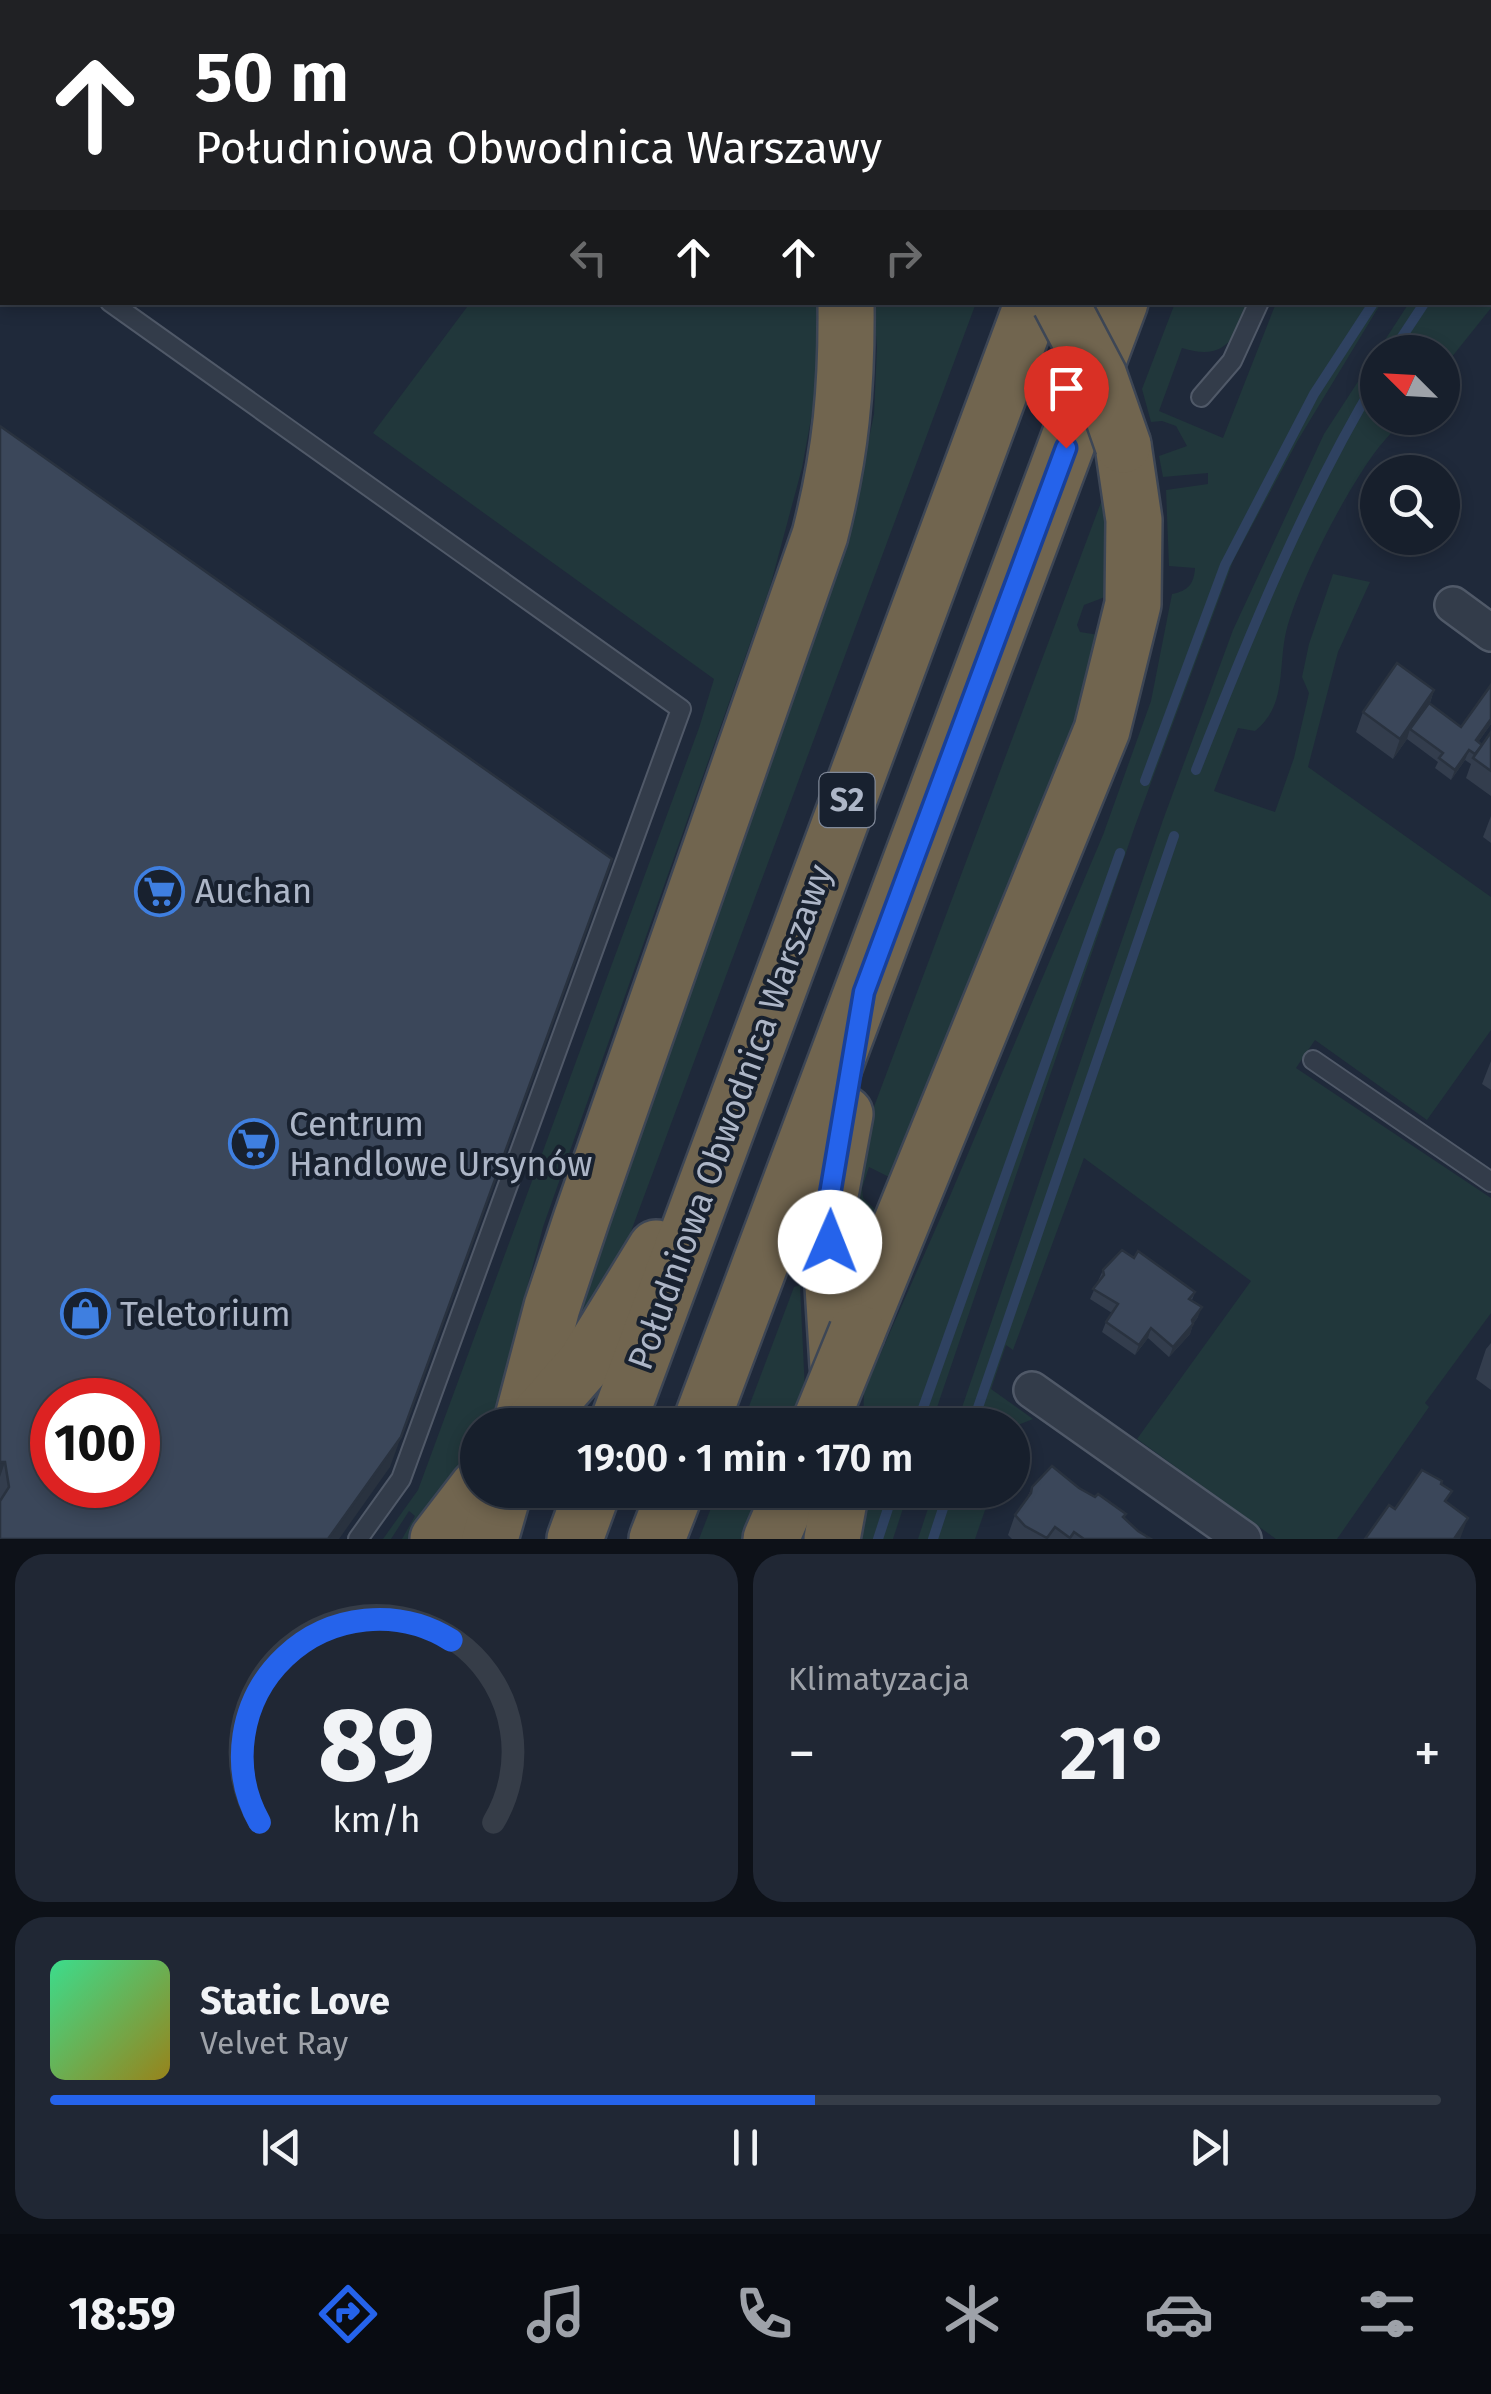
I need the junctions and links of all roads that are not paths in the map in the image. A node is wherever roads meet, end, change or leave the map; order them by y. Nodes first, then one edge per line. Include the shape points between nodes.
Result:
1 (114, 305) edge
2 (846, 305) edge
3 (1032, 305) edge
4 (1062, 305) edge
5 (1119, 305) edge
6 (1258, 305) edge
7 (1201, 397) dead end
8 (1453, 605) dead end
9 (1491, 633) edge
10 (864, 992) junction
11 (1313, 1060) dead end
12 (718, 1148) junction
13 (1491, 1182) edge
14 (1032, 1390) dead end
15 (529, 1408) edge
16 (533, 1408) edge
17 (623, 1408) edge
18 (706, 1408) edge
19 (825, 1408) edge
20 (842, 1408) edge
21 (490, 1508) edge
22 (586, 1508) edge
23 (669, 1508) edge
24 (784, 1508) edge
25 (837, 1508) edge
26 (358, 1539) edge
27 (438, 1539) edge
28 (575, 1539) edge
29 (658, 1539) edge
30 (771, 1539) edge
31 (832, 1539) edge
32 (1243, 1539) edge

1 - 26 lane via 681,709 401,1479
2 - 15 highway via 847,379 820,535 582,1216
3 - 12 highway, Południowa Obwodnica Warszawy / S2
4 - 19 highway, bridge via 1099,376 1123,445 1134,520 1133,604 1102,730
5 - 10 highway, S2
6 - 7 lane via 1232,361
8 - 9 street
10 - 18 highway, S2
10 - 20 highway via 828,1206
11 - 13 lane
12 - 16 highway via 586,1362
12 - 17 highway, Południowa Obwodnica Warszawy / S2
14 - 32 street
21 - 27 highway
22 - 28 highway
23 - 29 highway
24 - 30 highway
25 - 31 highway

